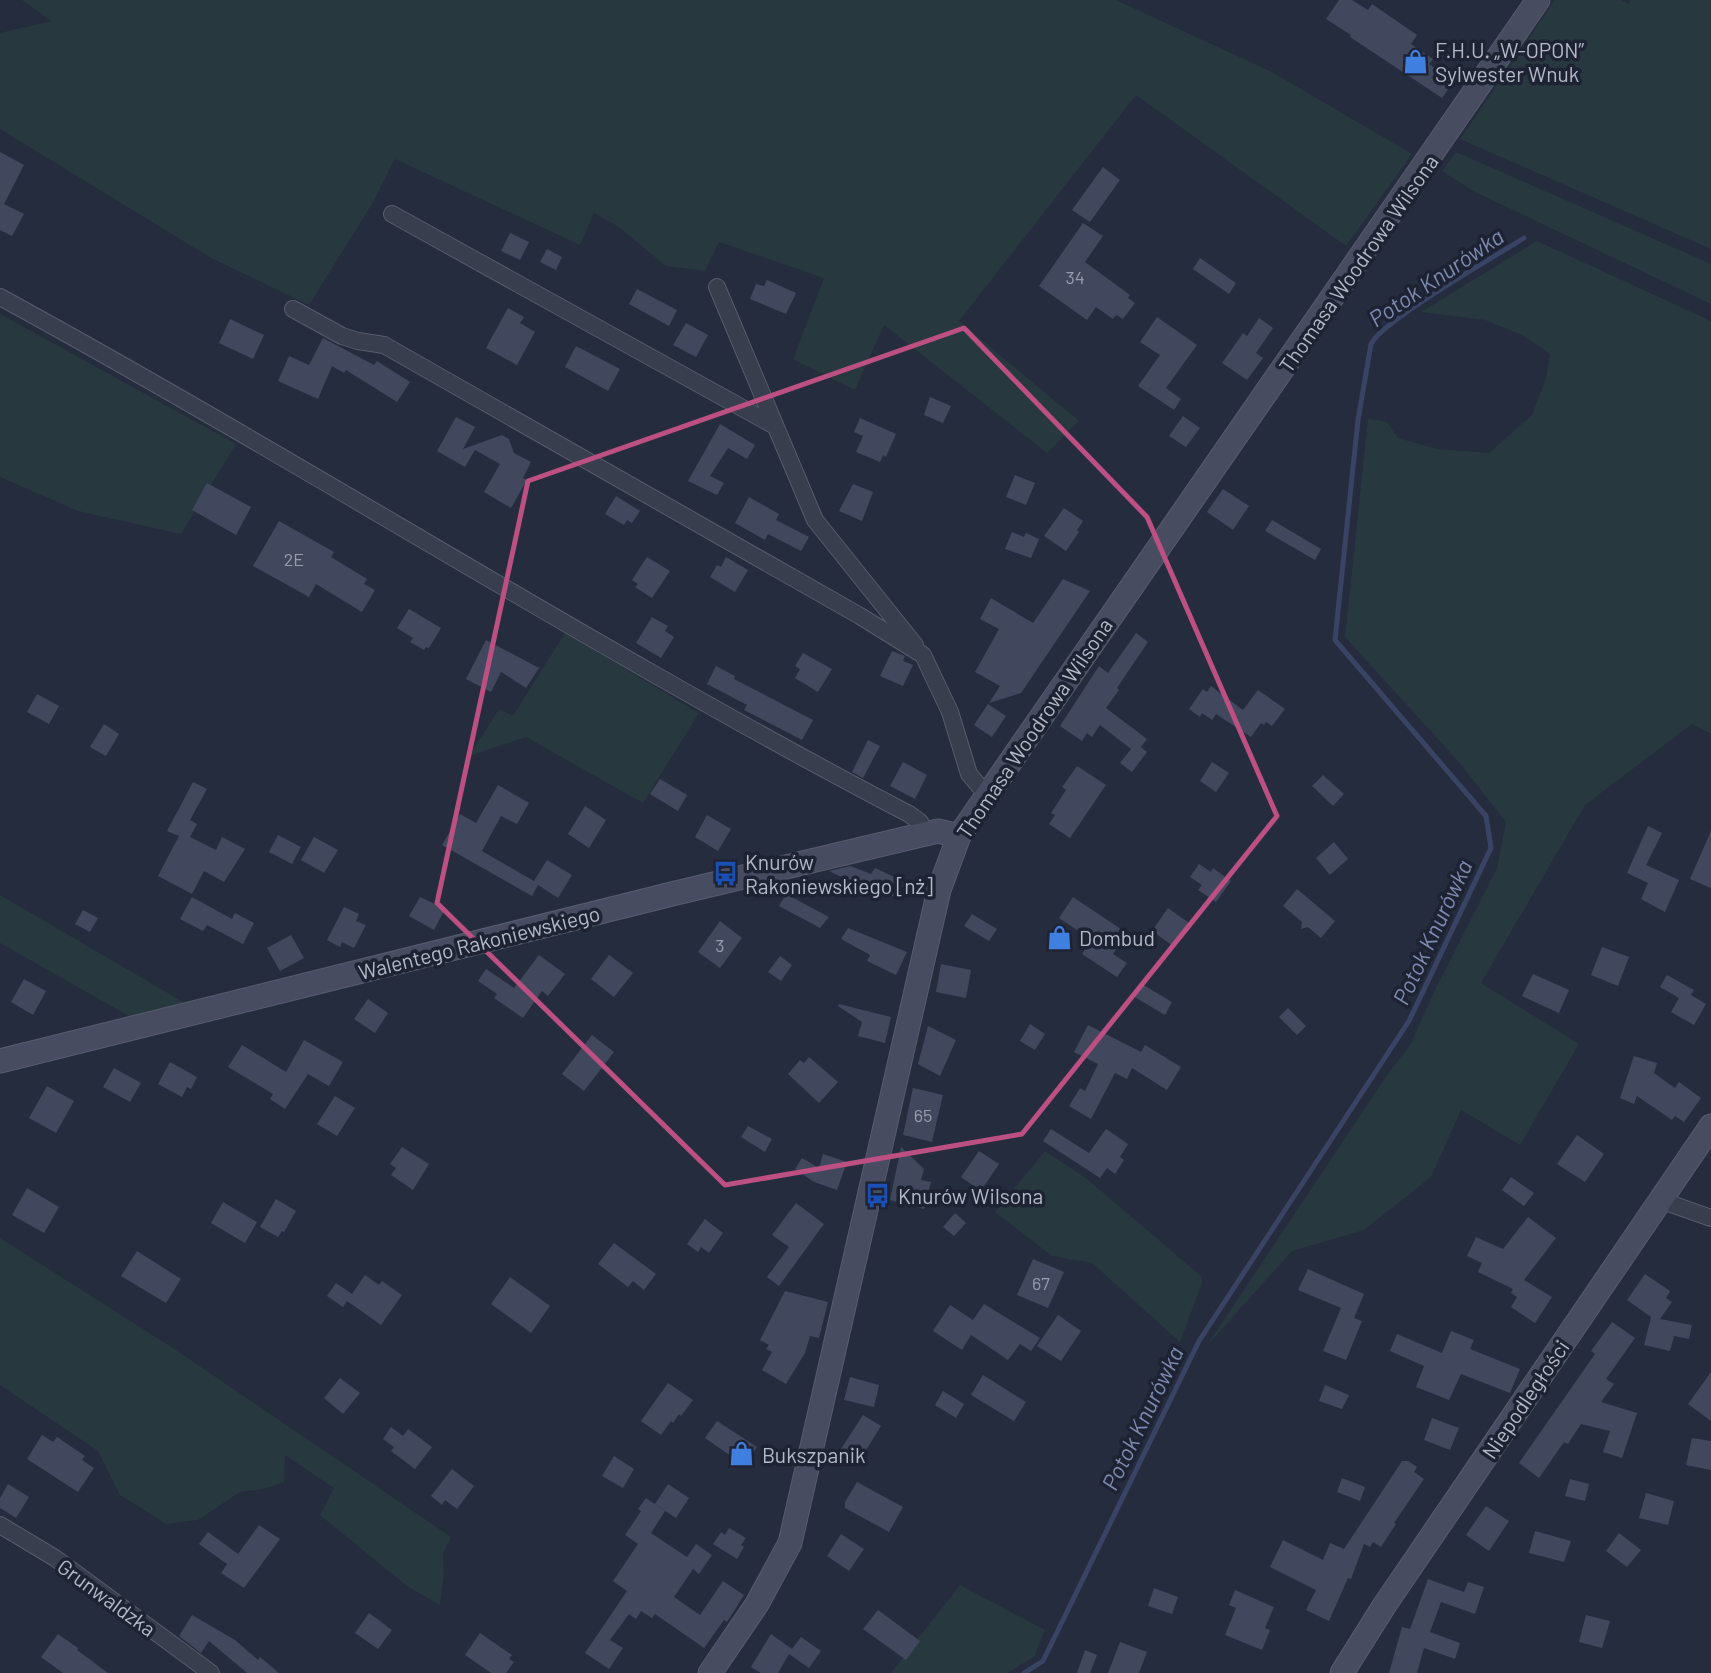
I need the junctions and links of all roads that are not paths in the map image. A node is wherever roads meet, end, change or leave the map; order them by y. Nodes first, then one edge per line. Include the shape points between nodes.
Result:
1 (1538, 0) edge
2 (392, 214) dead end
3 (717, 286) dead end
4 (0, 298) edge
5 (293, 309) dead end
6 (774, 425) junction
7 (923, 655) junction
8 (986, 794) junction
9 (926, 834) junction
10 (959, 836) junction
11 (0, 1062) edge
12 (1711, 1126) edge
13 (1660, 1200) junction
14 (1711, 1218) edge
15 (0, 1525) edge
16 (211, 1673) edge
17 (710, 1673) edge
18 (1342, 1673) edge

1 - 8 street, Thomasa Woodrowa Wilsona
2 - 6 street
3 - 6 street
4 - 9 street via 743,726 909,814
5 - 7 street via 342,335 384,345
6 - 7 street via 814,520
7 - 8 street via 950,712 969,774
8 - 10 street, Thomasa Woodrowa Wilsona
9 - 10 street, Walentego Rakoniewskiego via 938,831
9 - 11 street, Walentego Rakoniewskiego
10 - 17 street, Thomasa Woodrowa Wilsona via 939,890 790,1543 757,1604
12 - 13 street, Niepodległości
13 - 14 street
13 - 18 street, Niepodległości
15 - 16 street, Grunwaldzka via 55,1559

